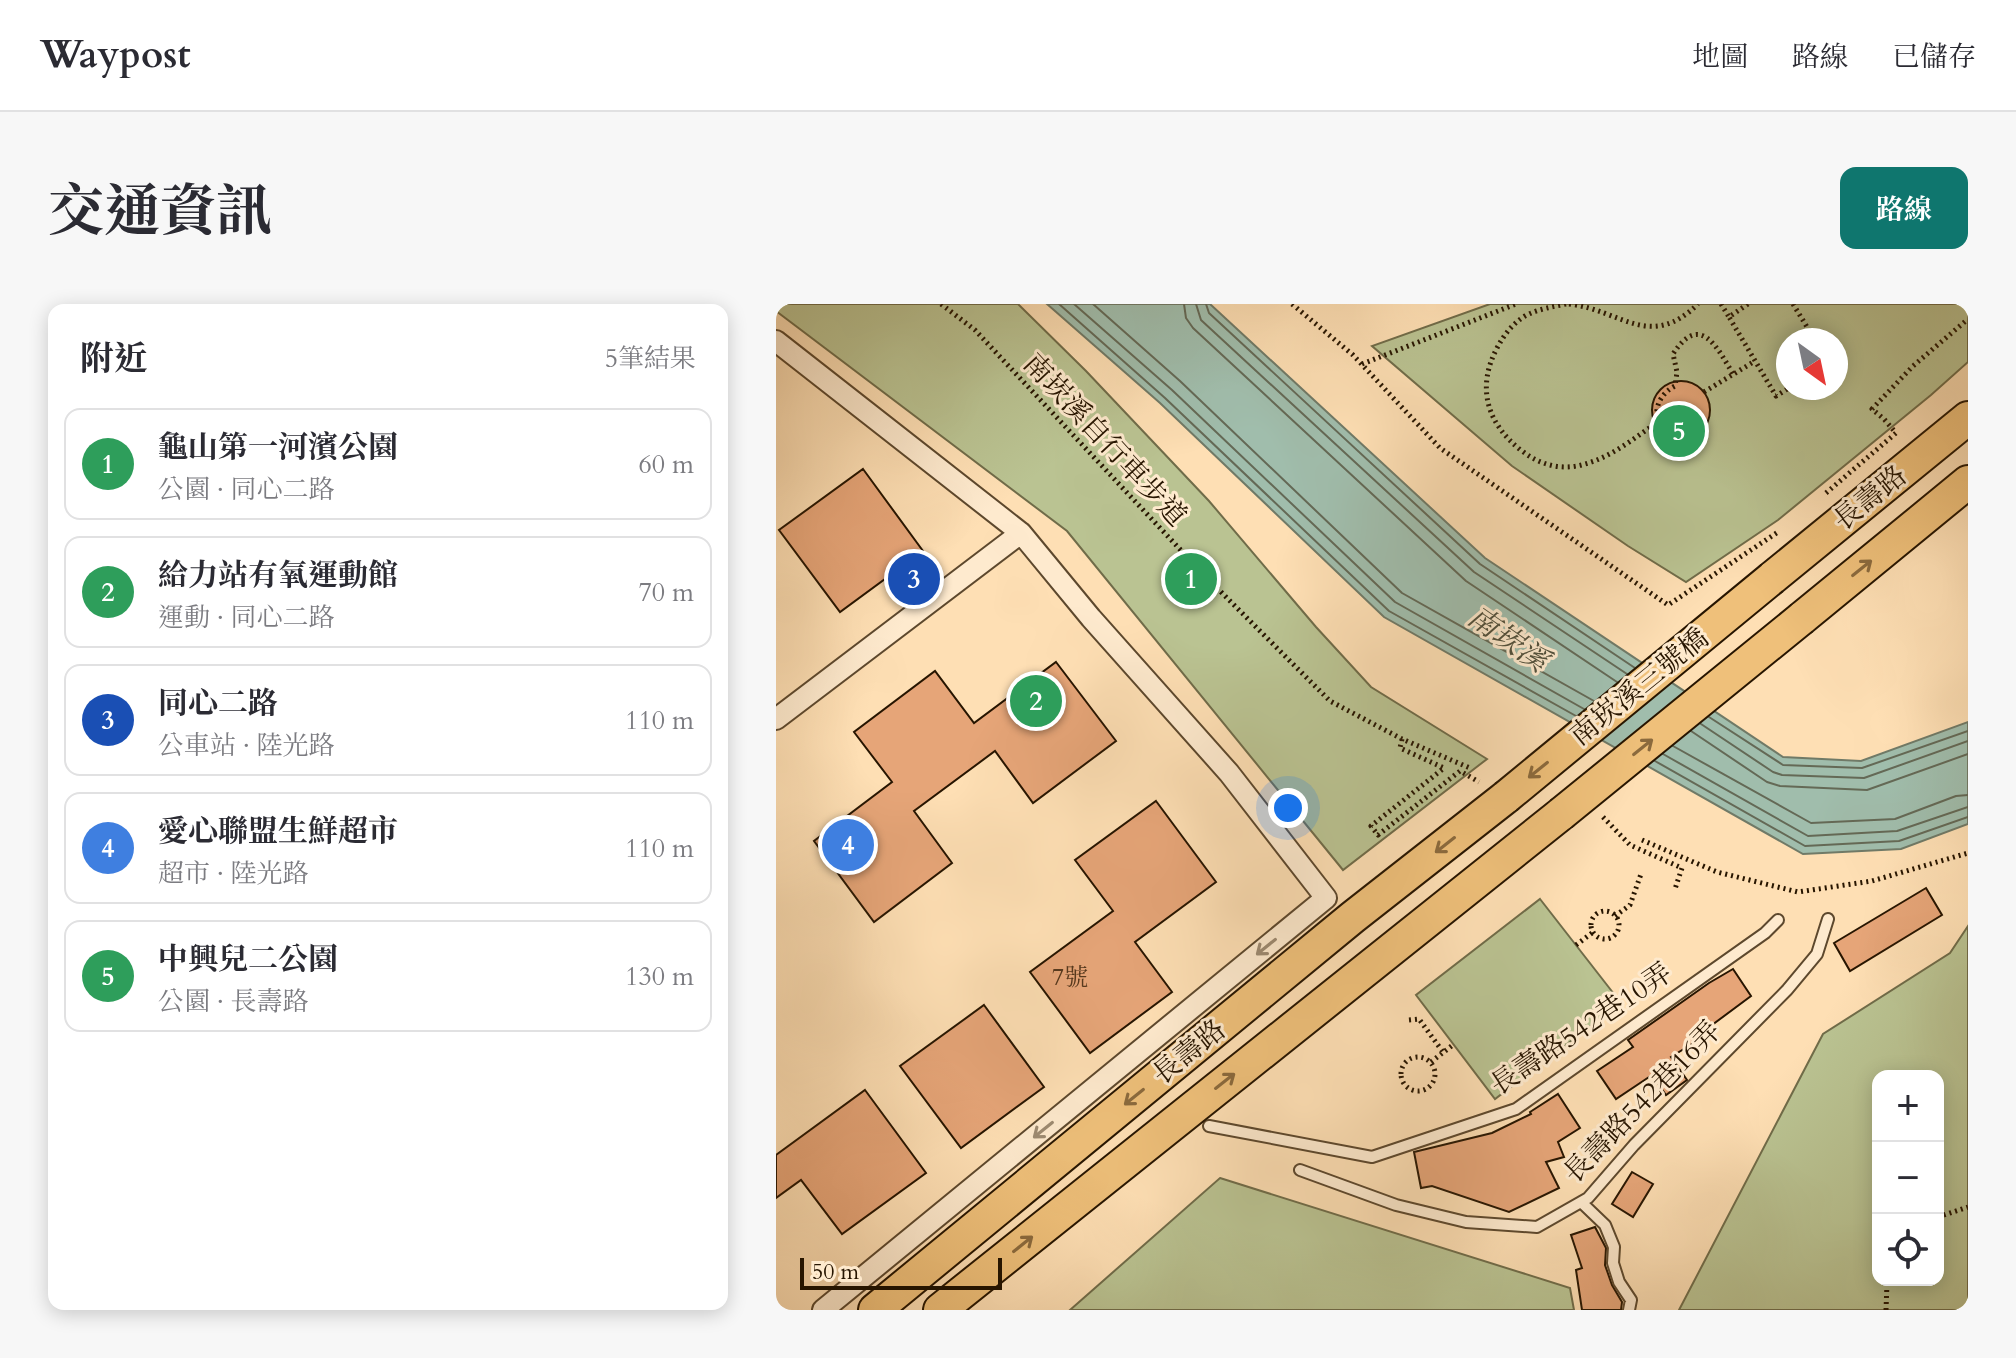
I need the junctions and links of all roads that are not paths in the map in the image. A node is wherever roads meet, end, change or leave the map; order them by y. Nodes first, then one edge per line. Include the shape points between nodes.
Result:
1 (776, 341) edge
2 (1968, 418) edge
3 (1968, 482) edge
4 (1019, 531) junction
5 (1772, 578) joint
6 (1802, 618) joint
7 (776, 710) edge
8 (776, 719) edge
9 (1496, 791) joint
10 (1561, 814) joint
11 (1828, 919) dead end
12 (1778, 920) dead end
13 (1209, 1126) dead end
14 (1300, 1170) dead end
15 (1581, 1202) junction
16 (823, 1310) edge
17 (875, 1310) edge
18 (940, 1310) edge
19 (1629, 1310) edge

1 - 4 street
2 - 5 main road, 長壽路
6 -> 3 main road, 長壽路
4 - 7 street
4 - 8 street
4 -> 16 street, 長壽路 via 1229,773 1326,898
5 -> 9 main road, 南崁溪三號橋, bridge
10 -> 6 main road, 南崁溪三號橋, bridge
9 -> 17 main road, 長壽路 via 1353,917
18 -> 10 main road, 長壽路
11 - 15 lane, 長壽路542巷16弄 via 1817,954 1787,990
12 - 13 lane, 長壽路542巷10弄 via 1516,1109 1372,1157
14 - 15 lane, 長壽路542巷16弄 via 1396,1205 1466,1222 1537,1227
15 - 19 lane via 1605,1225 1619,1282 1631,1300

